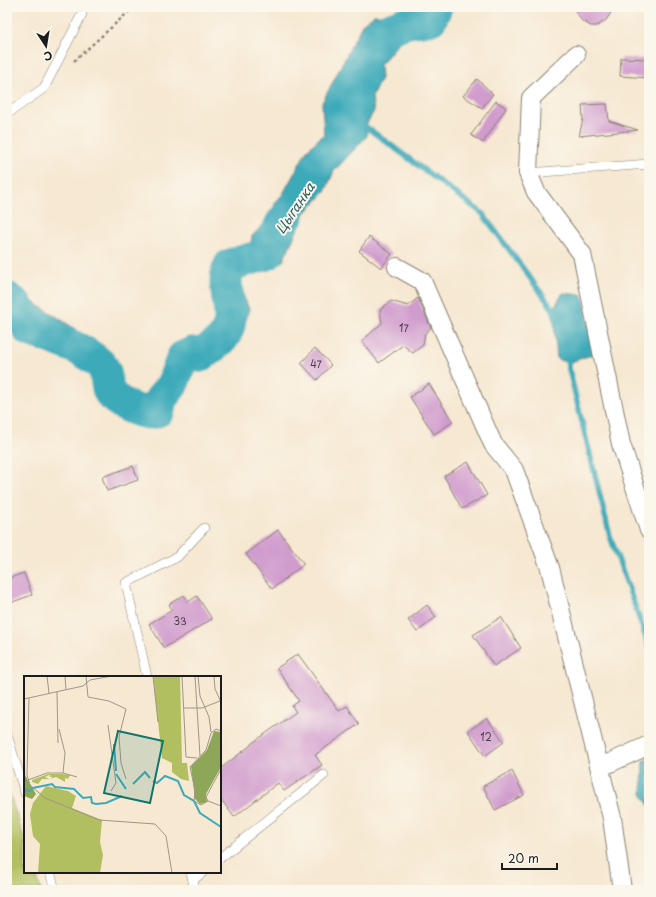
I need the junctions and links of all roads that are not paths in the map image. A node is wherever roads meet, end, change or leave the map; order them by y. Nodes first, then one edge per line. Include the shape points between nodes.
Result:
1 (82, 7) edge
2 (576, 55) dead end
3 (7, 114) edge
4 (649, 164) edge
5 (528, 173) junction
6 (398, 267) dead end
7 (204, 528) dead end
8 (649, 530) edge
9 (147, 676) edge
10 (7, 734) edge
11 (649, 744) edge
12 (600, 767) junction
13 (324, 775) dead end
14 (24, 790) edge
15 (221, 857) edge
16 (50, 873) edge
17 (192, 876) edge
18 (55, 890) edge
19 (195, 890) edge
20 (622, 890) edge

1 - 3 lane via 82,14 44,88
2 - 5 street via 531,98
4 - 5 lane
5 - 8 street via 536,192 582,254 621,444
6 - 12 street via 422,281 493,444 514,470 550,568
7 - 9 lane via 177,557 126,583
10 - 14 lane
11 - 12 street
12 - 20 street via 612,818
13 - 15 lane
16 - 18 lane
17 - 19 lane

